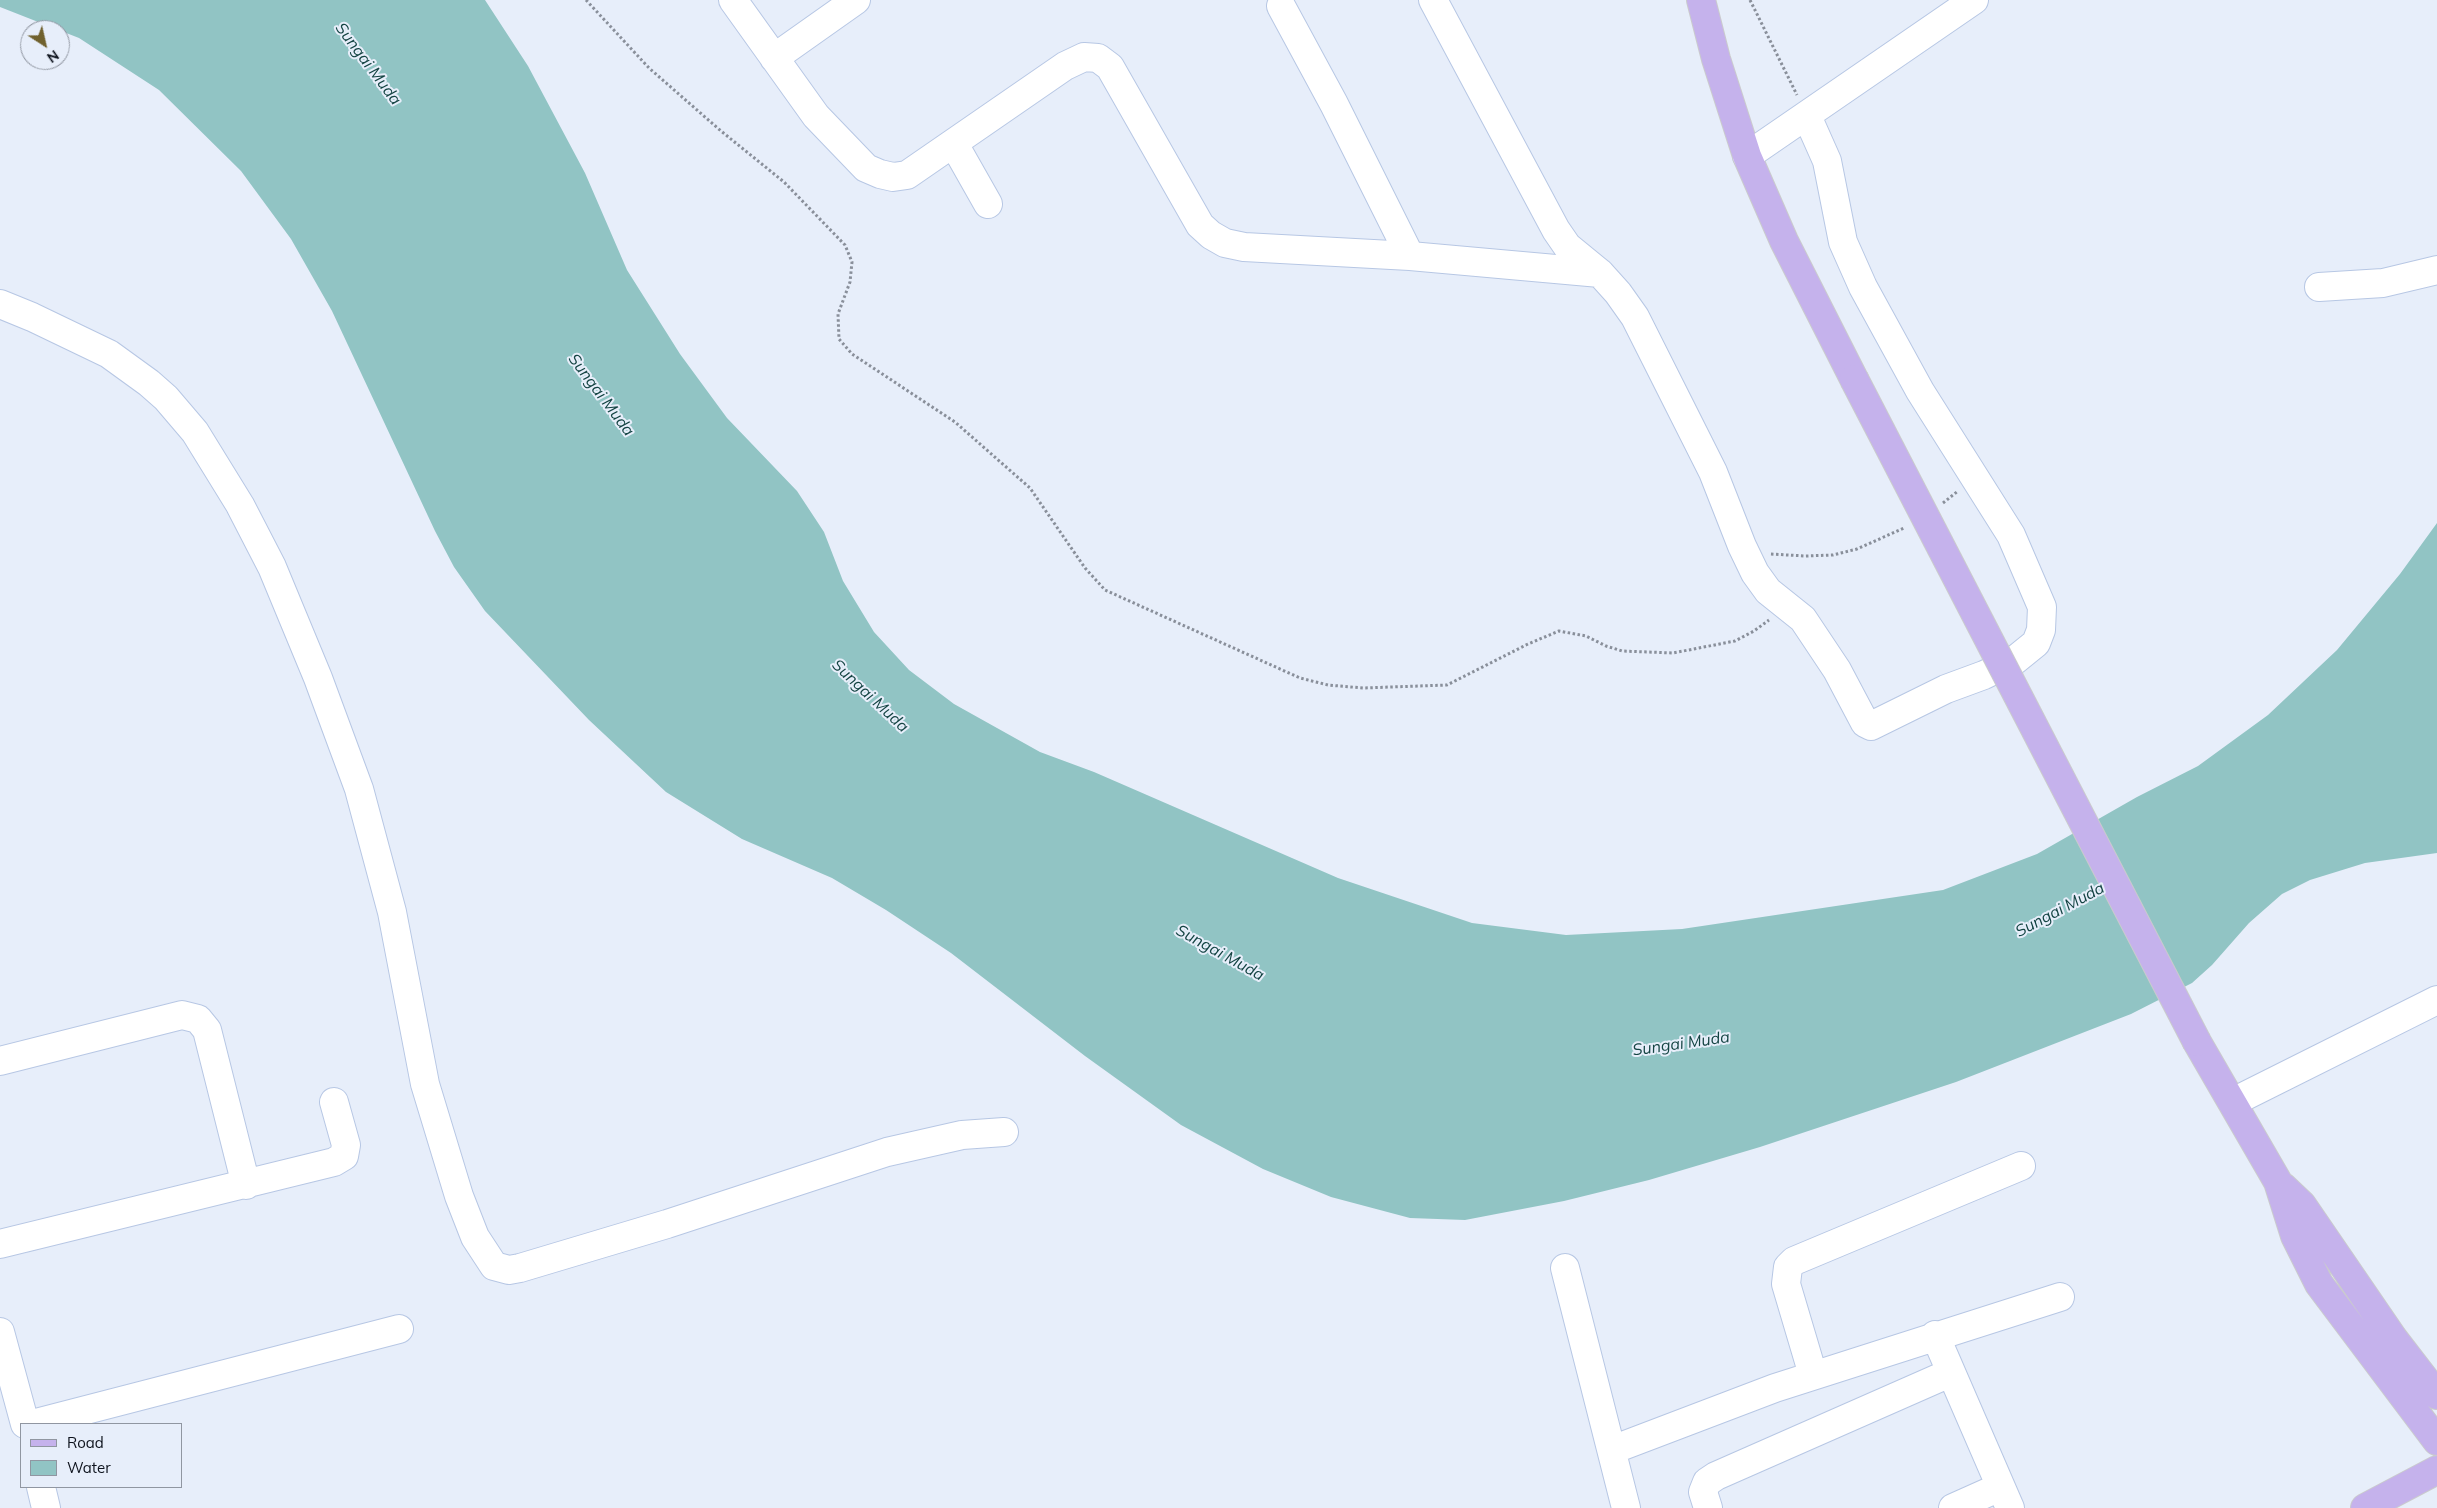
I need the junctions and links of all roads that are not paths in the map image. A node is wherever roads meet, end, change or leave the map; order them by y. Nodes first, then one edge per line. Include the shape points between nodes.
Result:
1 (733, 0) edge
2 (856, 0) edge
3 (1433, 0) edge
4 (1701, 0) edge
5 (1974, 0) edge
6 (1281, 6) dead end
7 (774, 58) junction
8 (1807, 116) junction
9 (954, 144) junction
10 (1747, 156) junction
11 (988, 204) dead end
12 (1410, 256) junction
13 (2437, 270) edge
14 (1600, 272) junction
15 (2318, 287) dead end
16 (0, 304) edge
17 (2437, 1000) edge
18 (0, 1061) edge
19 (334, 1102) dead end
20 (2233, 1102) junction
21 (1004, 1132) dead end
22 (2021, 1166) dead end
23 (2278, 1182) junction
24 (246, 1185) junction
25 (0, 1244) edge
26 (1566, 1268) dead end
27 (2060, 1297) dead end
28 (399, 1329) dead end
29 (0, 1332) edge
30 (1935, 1335) junction
31 (1950, 1373) junction
32 (1813, 1375) junction
33 (2437, 1395) edge
34 (26, 1423) edge
35 (36, 1423) edge
36 (2437, 1441) edge
37 (1612, 1450) junction
38 (2437, 1470) edge
39 (41, 1488) edge
40 (2005, 1497) edge
41 (46, 1508) edge
42 (1626, 1508) edge
43 (1708, 1508) edge
44 (1953, 1508) edge
45 (2365, 1508) edge

1 - 7 street
2 - 7 street
3 - 14 street via 1556,230 1567,246
4 - 10 main road
5 - 8 street
6 - 12 street
7 - 9 street via 816,116 866,168 893,177 907,175
8 - 10 street
8 - 14 street via 1827,161 1843,242 1853,265 1920,391 2011,535 2042,607 2041,630 2036,643 2015,660 1871,726 1865,723 1803,619 1764,585 1742,546 1713,472 1635,317
9 - 11 street
9 - 12 street via 1065,66 1084,57 1098,58 1110,67 1200,225 1211,235 1225,243 1244,247
10 - 20 main road, bridge via 1784,241 1854,379 2197,1042
12 - 14 street
13 - 15 street via 2384,283
16 - 21 street via 108,354 166,398 195,432 240,505 272,567 359,789 392,912 425,1084 458,1196 475,1237 494,1266 509,1270 520,1268 888,1152 962,1135
17 - 20 street
18 - 24 street via 182,1015 198,1019 207,1030
19 - 24 street via 346,1145 344,1156 334,1162
20 - 23 main road
22 - 32 street via 1794,1261 1788,1267 1786,1284
23 - 33 main road via 2302,1205 2393,1338
23 - 36 main road via 2295,1236 2319,1284
24 - 25 street
26 - 37 street
27 - 30 street
28 - 35 street
29 - 34 street
30 - 31 street
30 - 32 street
31 - 40 street
31 - 43 street via 1716,1476 1707,1482 1703,1492
32 - 37 street
37 - 42 street
38 - 45 main road
39 - 41 street
40 - 44 street

